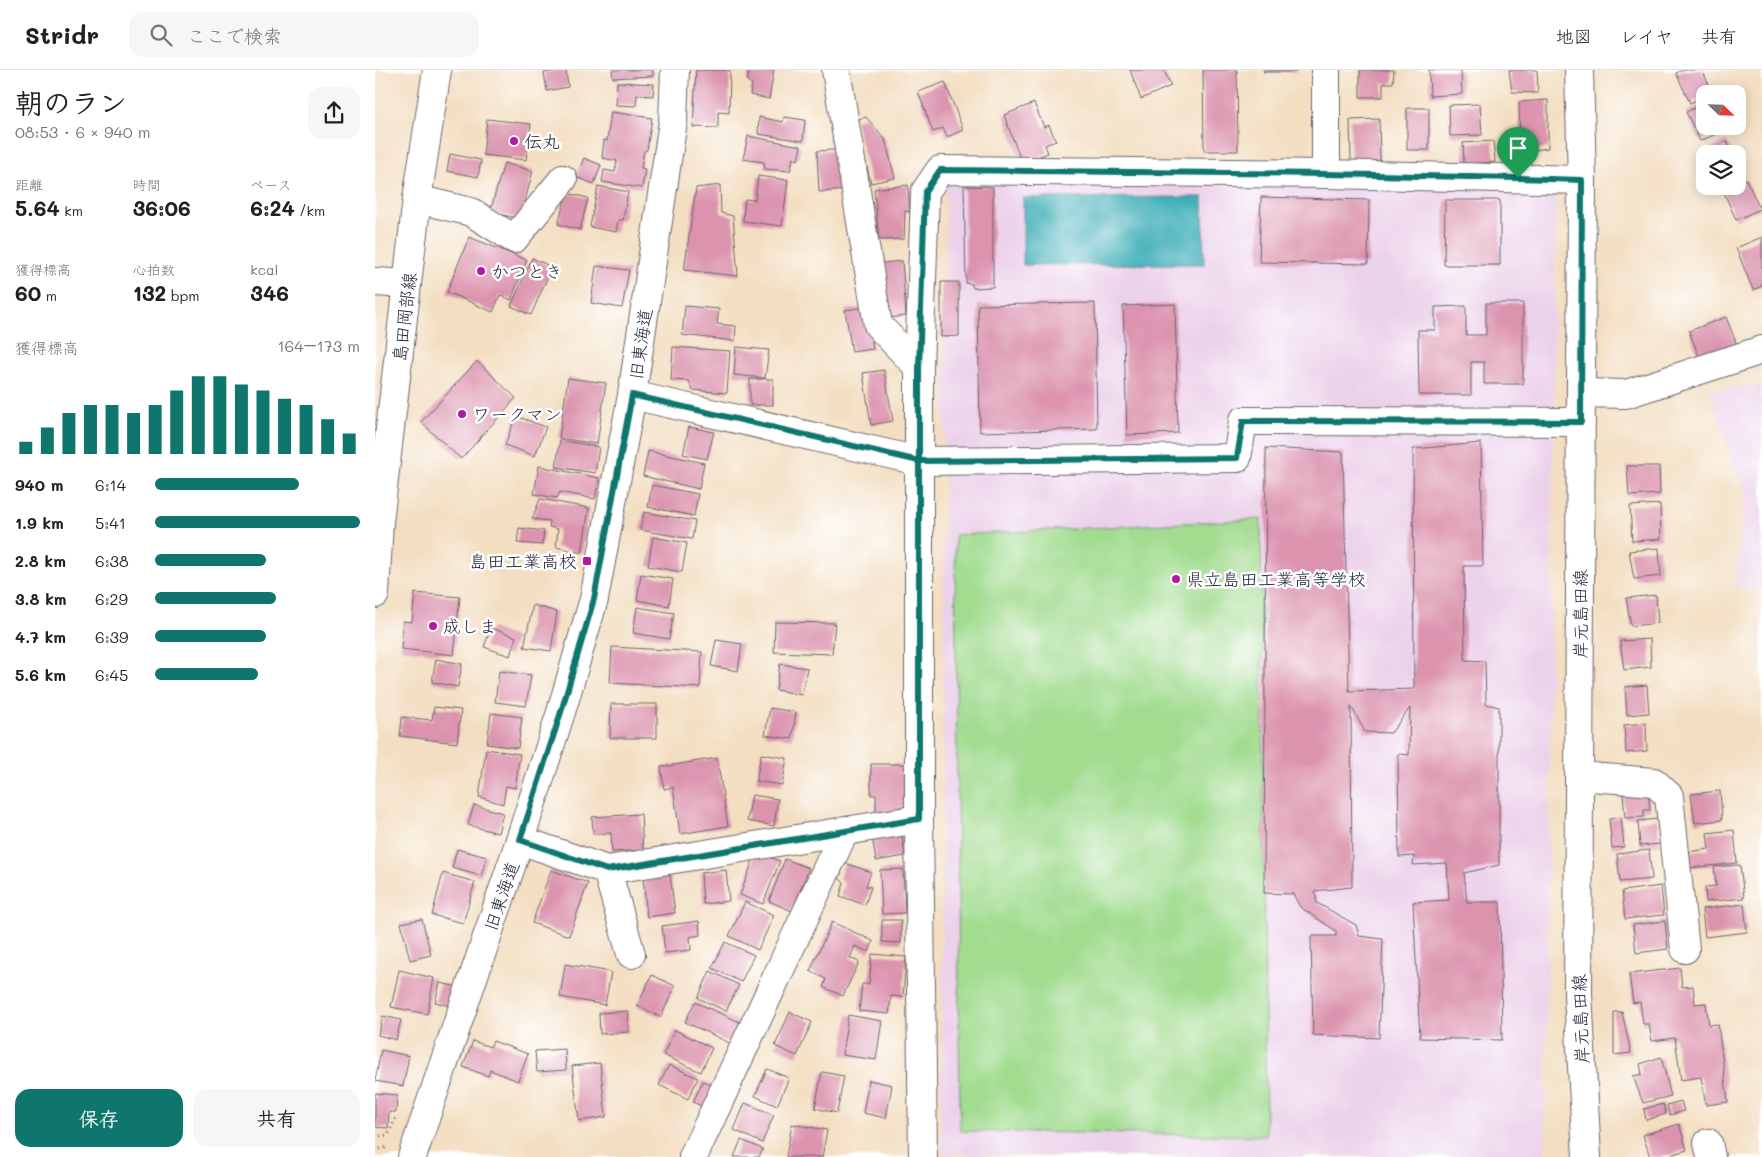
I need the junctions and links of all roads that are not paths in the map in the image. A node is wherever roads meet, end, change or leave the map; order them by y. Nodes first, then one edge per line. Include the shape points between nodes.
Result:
1 (437, 70) edge
2 (675, 70) edge
3 (836, 70) edge
4 (1326, 70) edge
5 (1579, 70) edge
6 (1326, 174) junction
7 (563, 179) dead end
8 (1582, 180) junction
9 (417, 199) junction
10 (375, 282) edge
11 (407, 284) junction
12 (1762, 350) edge
13 (919, 368) junction
14 (1581, 393) junction
15 (632, 395) junction
16 (1581, 422) junction
17 (919, 461) junction
18 (377, 523) edge
19 (375, 594) edge
20 (1579, 776) junction
21 (919, 819) junction
22 (845, 830) junction
23 (520, 840) junction
24 (607, 870) junction
25 (1685, 949) dead end
26 (631, 954) dead end
27 (412, 1157) edge
28 (693, 1157) edge
29 (923, 1157) edge
30 (1587, 1157) edge

1 - 9 street, 島田岡部線
2 - 15 street, 旧東海道 via 673,121
3 - 13 street via 878,325
4 - 6 street
5 - 8 street, 岸元島田線
6 - 8 street
6 - 13 street via 940,170 925,192
7 - 9 street via 514,239 471,212
8 - 14 street, 岸元島田線
9 - 11 street, 島田岡部線
10 - 11 street
11 - 18 street, 島田岡部線
12 - 14 street via 1626,394
13 - 17 street
14 - 16 street, 岸元島田線
15 - 17 street
15 - 23 street, 旧東海道 via 594,599
16 - 17 street via 1243,421 1237,458
16 - 20 street, 岸元島田線
17 - 21 street
18 - 19 street, 島田岡部線
20 - 25 street via 1654,782 1669,796
20 - 30 street, 岸元島田線 via 1578,994
21 - 22 street
21 - 29 street
22 - 24 street
22 - 28 street
23 - 24 street
23 - 27 street, 旧東海道
24 - 26 street

